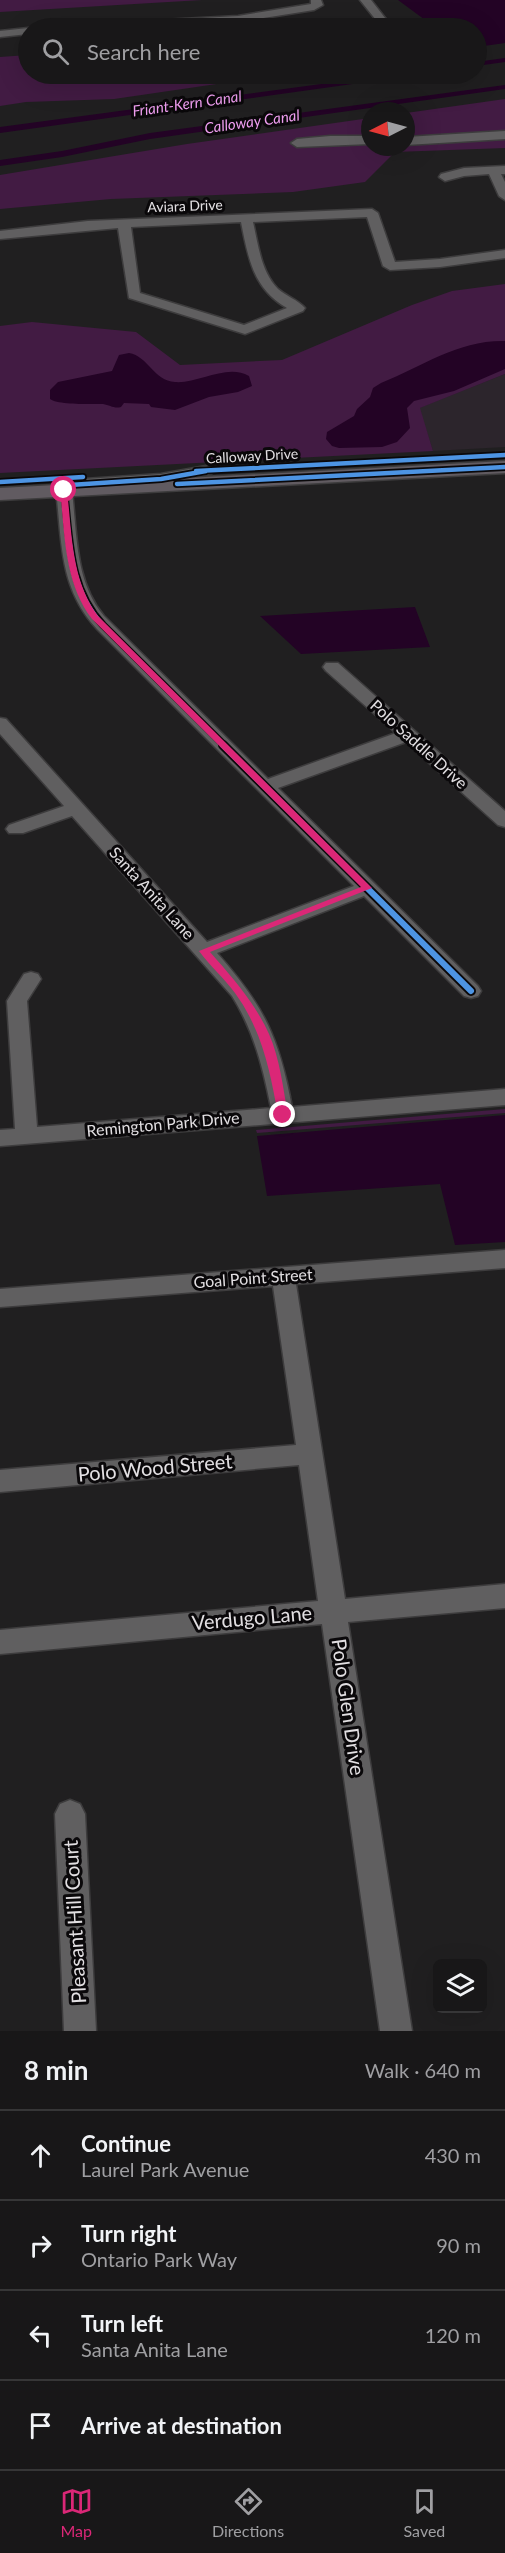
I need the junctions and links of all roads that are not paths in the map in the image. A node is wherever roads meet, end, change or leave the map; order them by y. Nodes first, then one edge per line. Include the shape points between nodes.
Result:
1 (365, 0) edge
2 (317, 2) edge
3 (243, 18) edge
4 (380, 18) edge
5 (18, 32) edge
6 (0, 34) edge
7 (505, 135) edge
8 (361, 140) edge
9 (415, 140) edge
10 (297, 143) dead end
11 (500, 171) edge
12 (445, 177) dead end
13 (505, 196) edge
14 (246, 218) junction
15 (124, 223) junction
16 (0, 235) edge
17 (505, 254) edge
18 (505, 455) edge
19 (505, 467) edge
20 (206, 471) junction
21 (0, 482) edge
22 (64, 490) junction
23 (0, 494) edge
24 (332, 667) dead end
25 (0, 723) edge
26 (409, 735) junction
27 (265, 786) junction
28 (76, 808) junction
29 (505, 821) edge
30 (16, 829) dead end
31 (367, 888) junction
32 (203, 951) junction
33 (31, 979) dead end
34 (471, 991) dead end
35 (505, 1097) edge
36 (283, 1115) junction
37 (26, 1136) junction
38 (0, 1138) edge
39 (505, 1259) edge
40 (283, 1276) junction
41 (0, 1298) edge
42 (310, 1454) junction
43 (0, 1481) edge
44 (505, 1596) edge
45 (334, 1611) junction
46 (0, 1642) edge
47 (70, 1814) dead end
48 (80, 2031) edge
49 (396, 2031) edge

1 - 4 street
2 - 3 street
5 - 6 street
7 - 9 street
8 - 10 street
11 - 12 street
11 - 13 street
14 - 15 street, Aviara Drive
14 - 15 street via 264,284 298,308 245,330 134,295
14 - 17 street, Aviara Drive via 372,213 390,266
15 - 16 street, Aviara Drive
18 - 20 main road, Calloway Drive
19 - 22 main road, Calloway Drive
20 - 21 main road, Calloway Drive
20 - 22 street via 161,479 70,485
22 - 23 main road, Calloway Drive
22 - 27 street via 74,576 86,605
24 - 26 street, Polo Saddle Drive
25 - 28 street, Santa Anita Lane
26 - 27 street
26 - 29 street, Polo Saddle Drive
27 - 31 street
28 - 30 street
28 - 32 street, Santa Anita Lane
31 - 32 street
31 - 34 street
32 - 36 street, Santa Anita Lane via 239,991 264,1034 274,1063
33 - 37 street via 17,1001
35 - 36 street, Remington Park Drive
36 - 37 street, Remington Park Drive
37 - 38 street, Remington Park Drive
39 - 40 street, Goal Point Street
40 - 41 street, Goal Point Street
40 - 42 street, Polo Glen Drive
42 - 43 street, Polo Wood Street
42 - 45 street, Polo Glen Drive
44 - 45 street, Verdugo Lane
45 - 46 street, Verdugo Lane
45 - 49 street, Polo Glen Drive
47 - 48 street, Pleasant Hill Court

